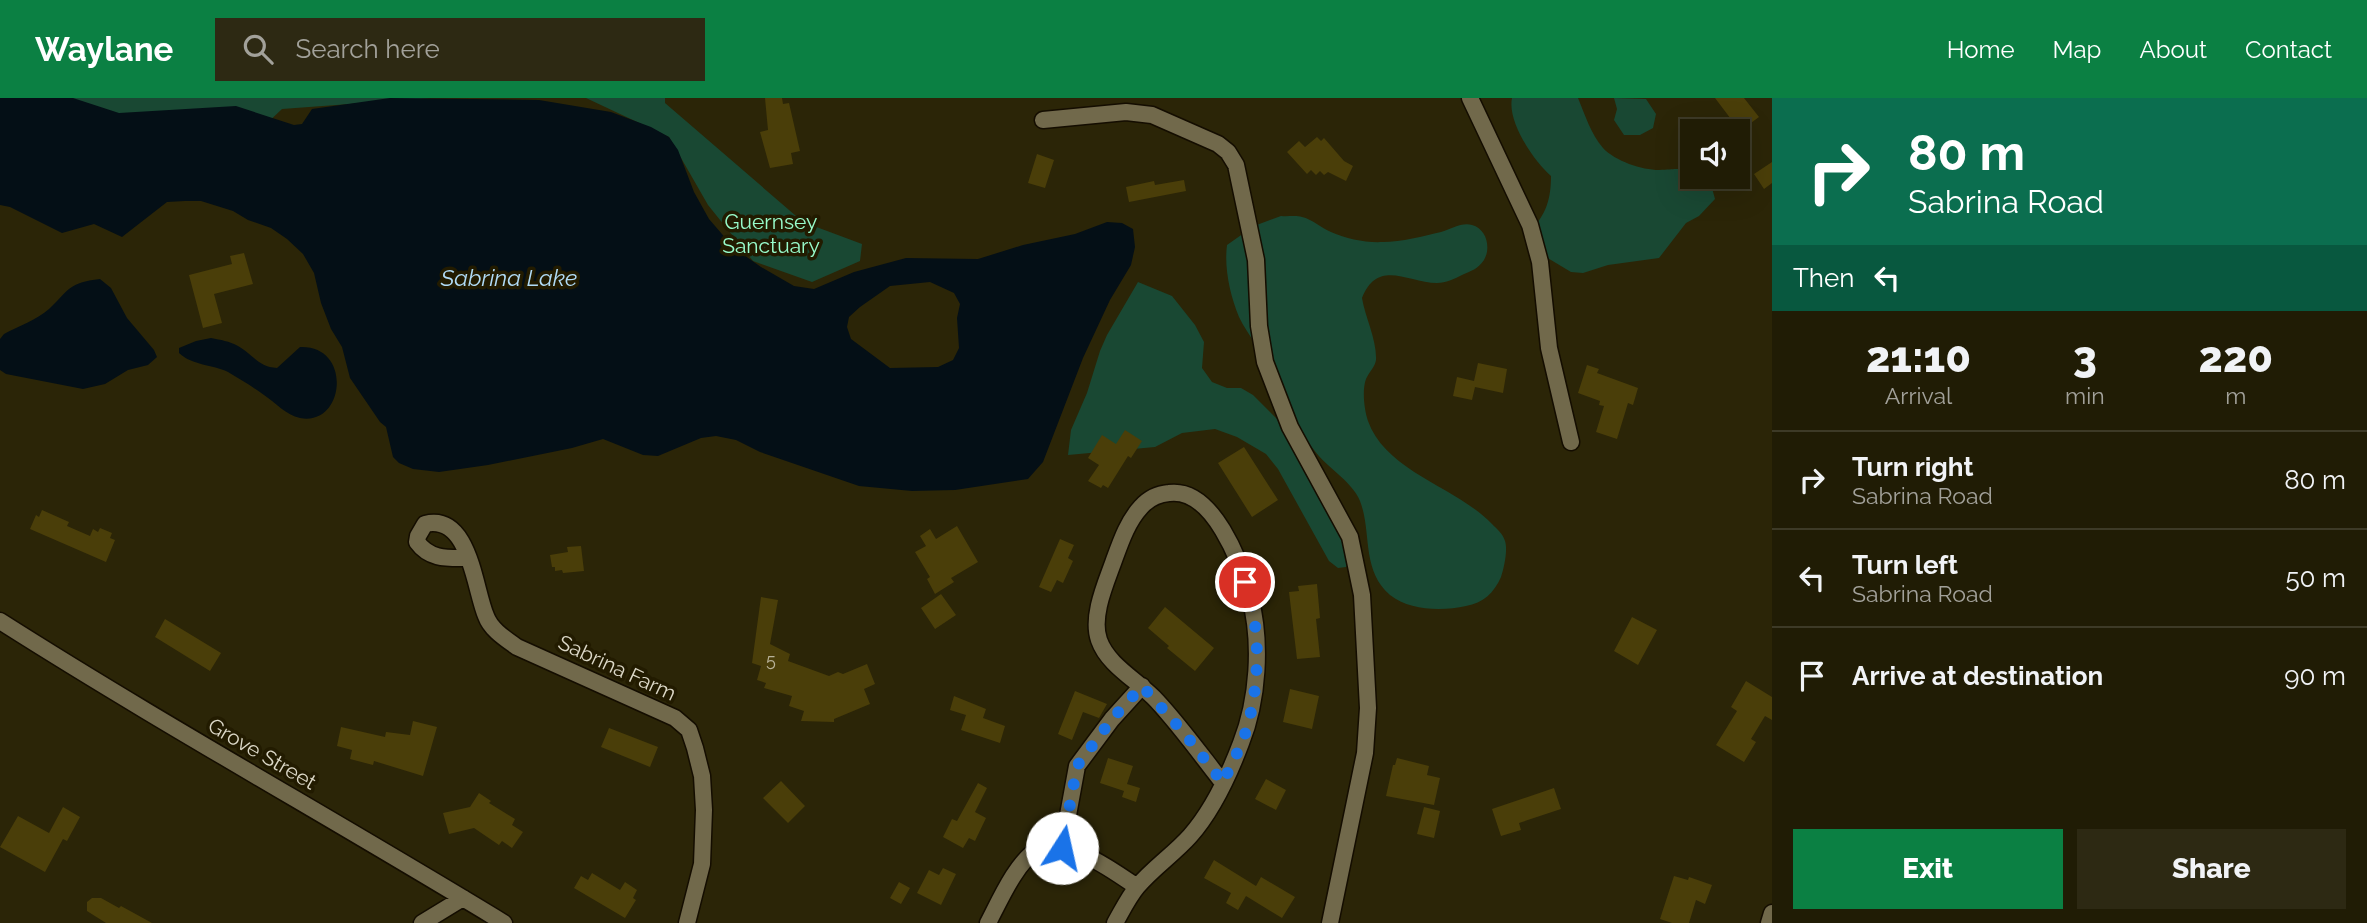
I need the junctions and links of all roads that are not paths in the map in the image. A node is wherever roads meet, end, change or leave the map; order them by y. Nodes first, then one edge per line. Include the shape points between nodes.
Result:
1 (1470, 98) edge
2 (1043, 120) dead end
3 (1571, 442) dead end
4 (468, 558) dead end
5 (0, 621) edge
6 (1142, 686) junction
7 (1223, 783) junction
8 (1062, 848) junction
9 (1137, 887) junction
10 (463, 898) junction
11 (1772, 913) edge
12 (422, 923) edge
13 (504, 923) edge
14 (687, 923) edge
15 (988, 923) edge
16 (1115, 923) edge
17 (1330, 923) edge
18 (1769, 923) edge

1 - 3 street via 1530,225 1540,262 1549,348
2 - 17 street via 1126,112 1152,115 1218,144 1236,165 1256,260 1265,362 1290,427 1350,537 1362,595 1368,708 1365,753
4 - 14 street, Sabrina Farm via 486,619 500,635 517,647 675,718 689,730 702,776 704,810 702,864
5 - 10 street, Grove Street via 128,702
6 - 7 street
6 - 7 street via 1103,649 1097,632 1098,613 1115,556 1136,513 1151,499 1173,492 1202,504 1220,525 1250,596 1256,670 1251,708
6 - 8 street via 1077,766
7 - 9 street via 1200,823
8 - 9 street via 1107,866
8 - 15 street via 1037,850 1026,860
9 - 16 street
10 - 12 street
10 - 13 street, Grove Street
11 - 18 street

